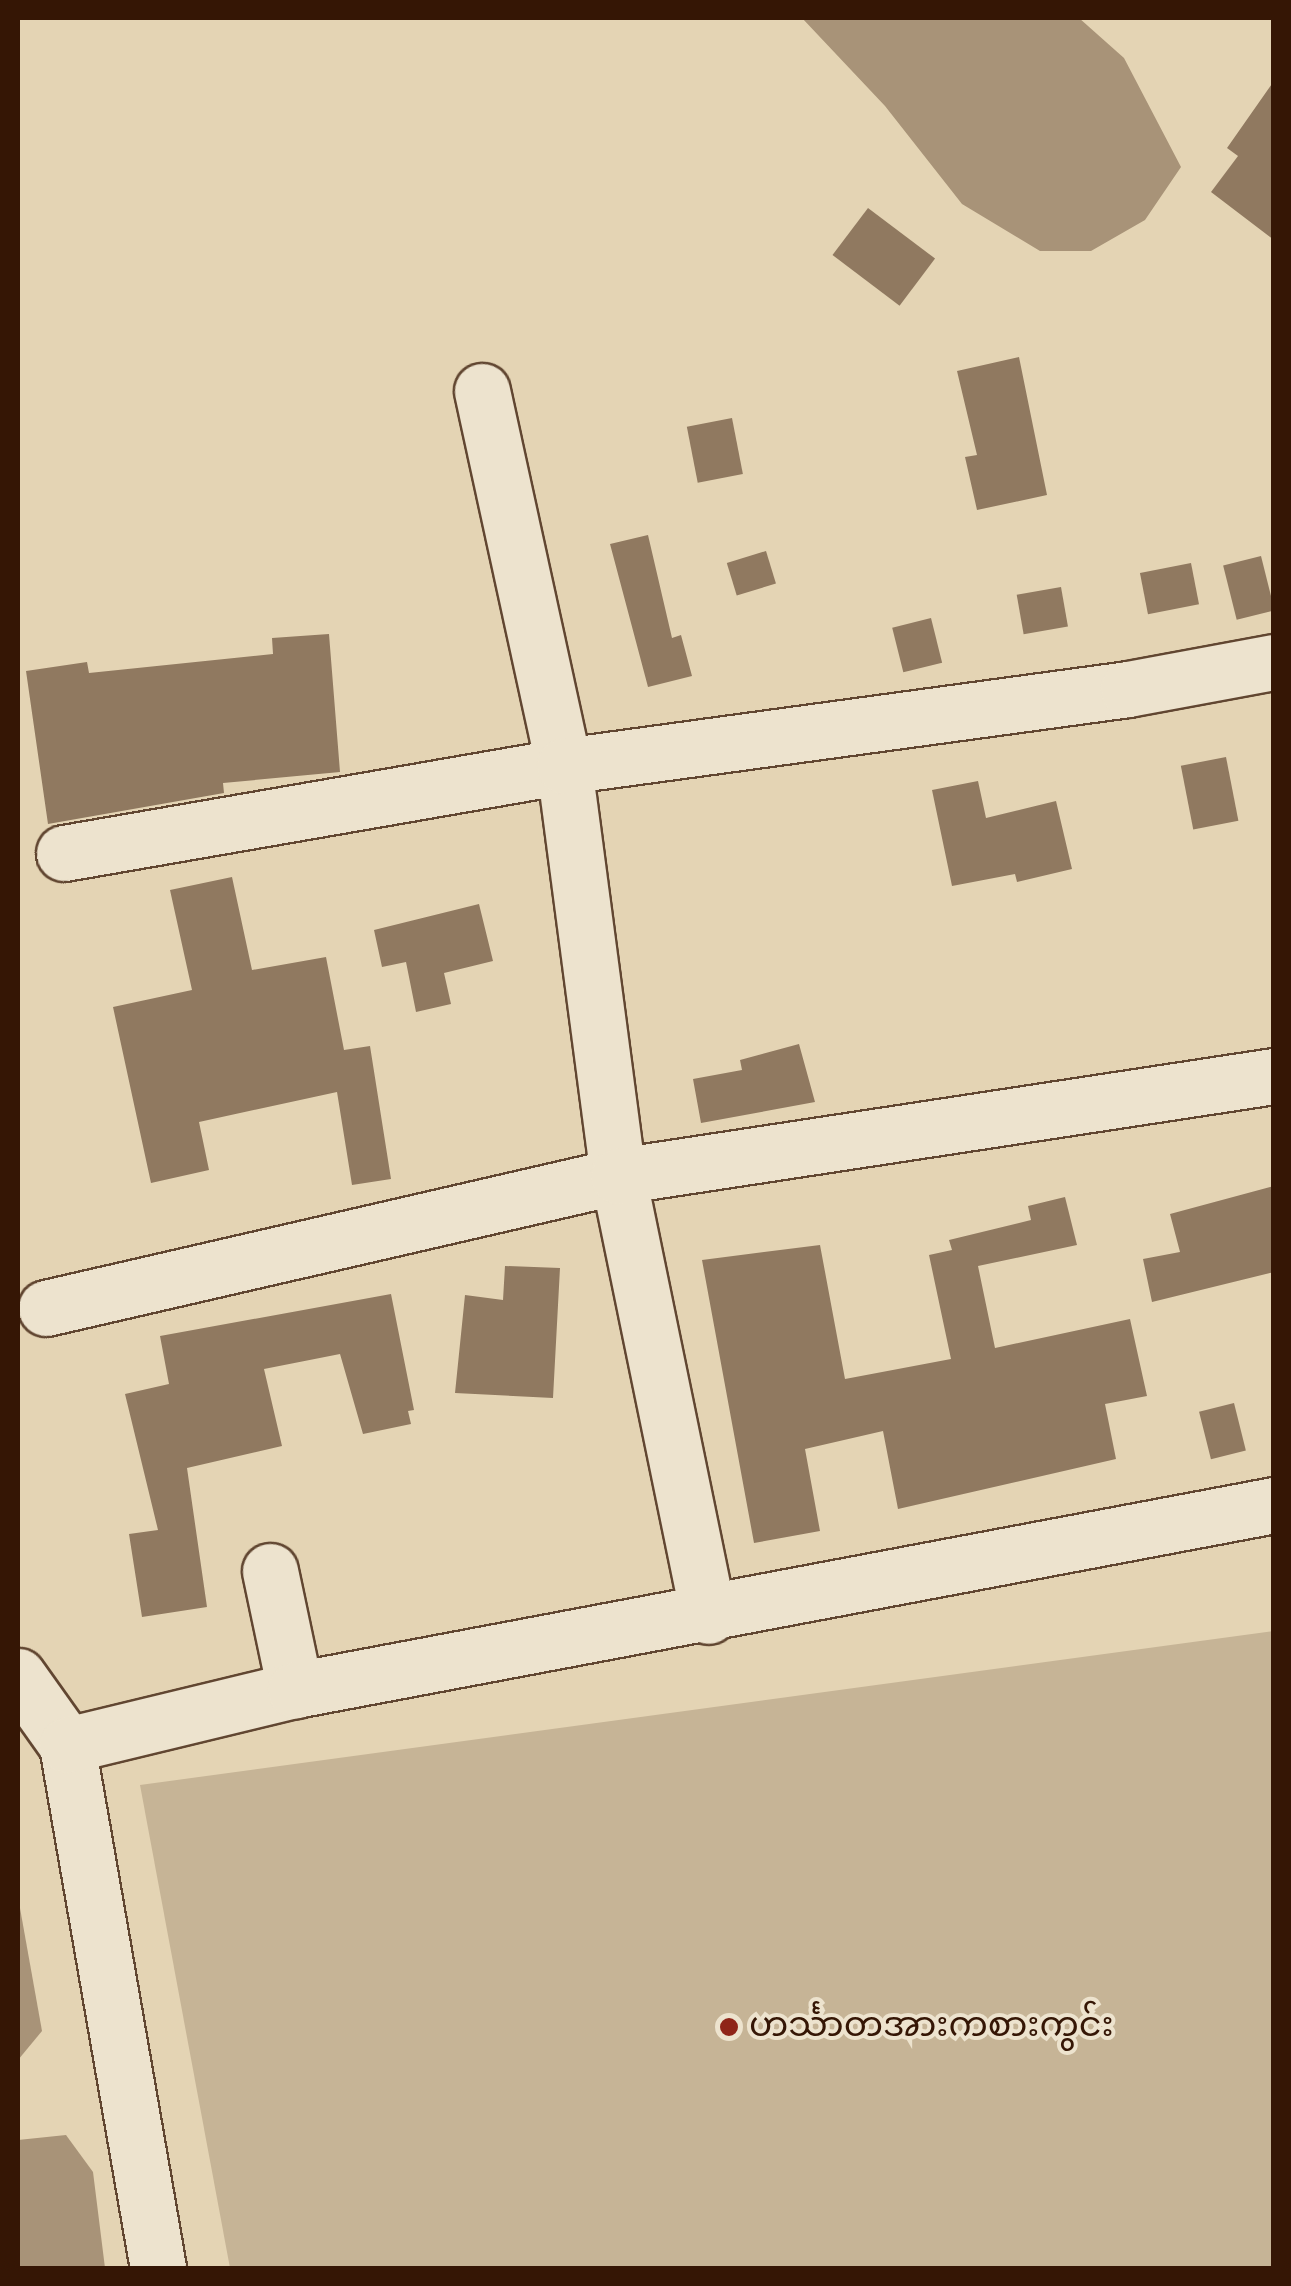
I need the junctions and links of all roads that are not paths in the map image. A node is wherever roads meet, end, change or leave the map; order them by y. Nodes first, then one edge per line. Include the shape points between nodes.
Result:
1 (482, 391) dead end
2 (1274, 662) edge
3 (564, 766) junction
4 (64, 853) dead end
5 (1274, 1076) edge
6 (618, 1176) junction
7 (46, 1308) dead end
8 (1274, 1505) edge
9 (270, 1571) dead end
10 (708, 1616) junction
11 (18, 1676) edge
12 (295, 1690) junction
13 (67, 1745) junction
14 (158, 2268) edge

1 - 3 street
2 - 3 street via 1128,689
3 - 4 street
3 - 6 street
5 - 6 street
6 - 7 street
6 - 10 street
8 - 10 street
9 - 12 street
10 - 12 street
11 - 13 street
12 - 13 street
13 - 14 street

